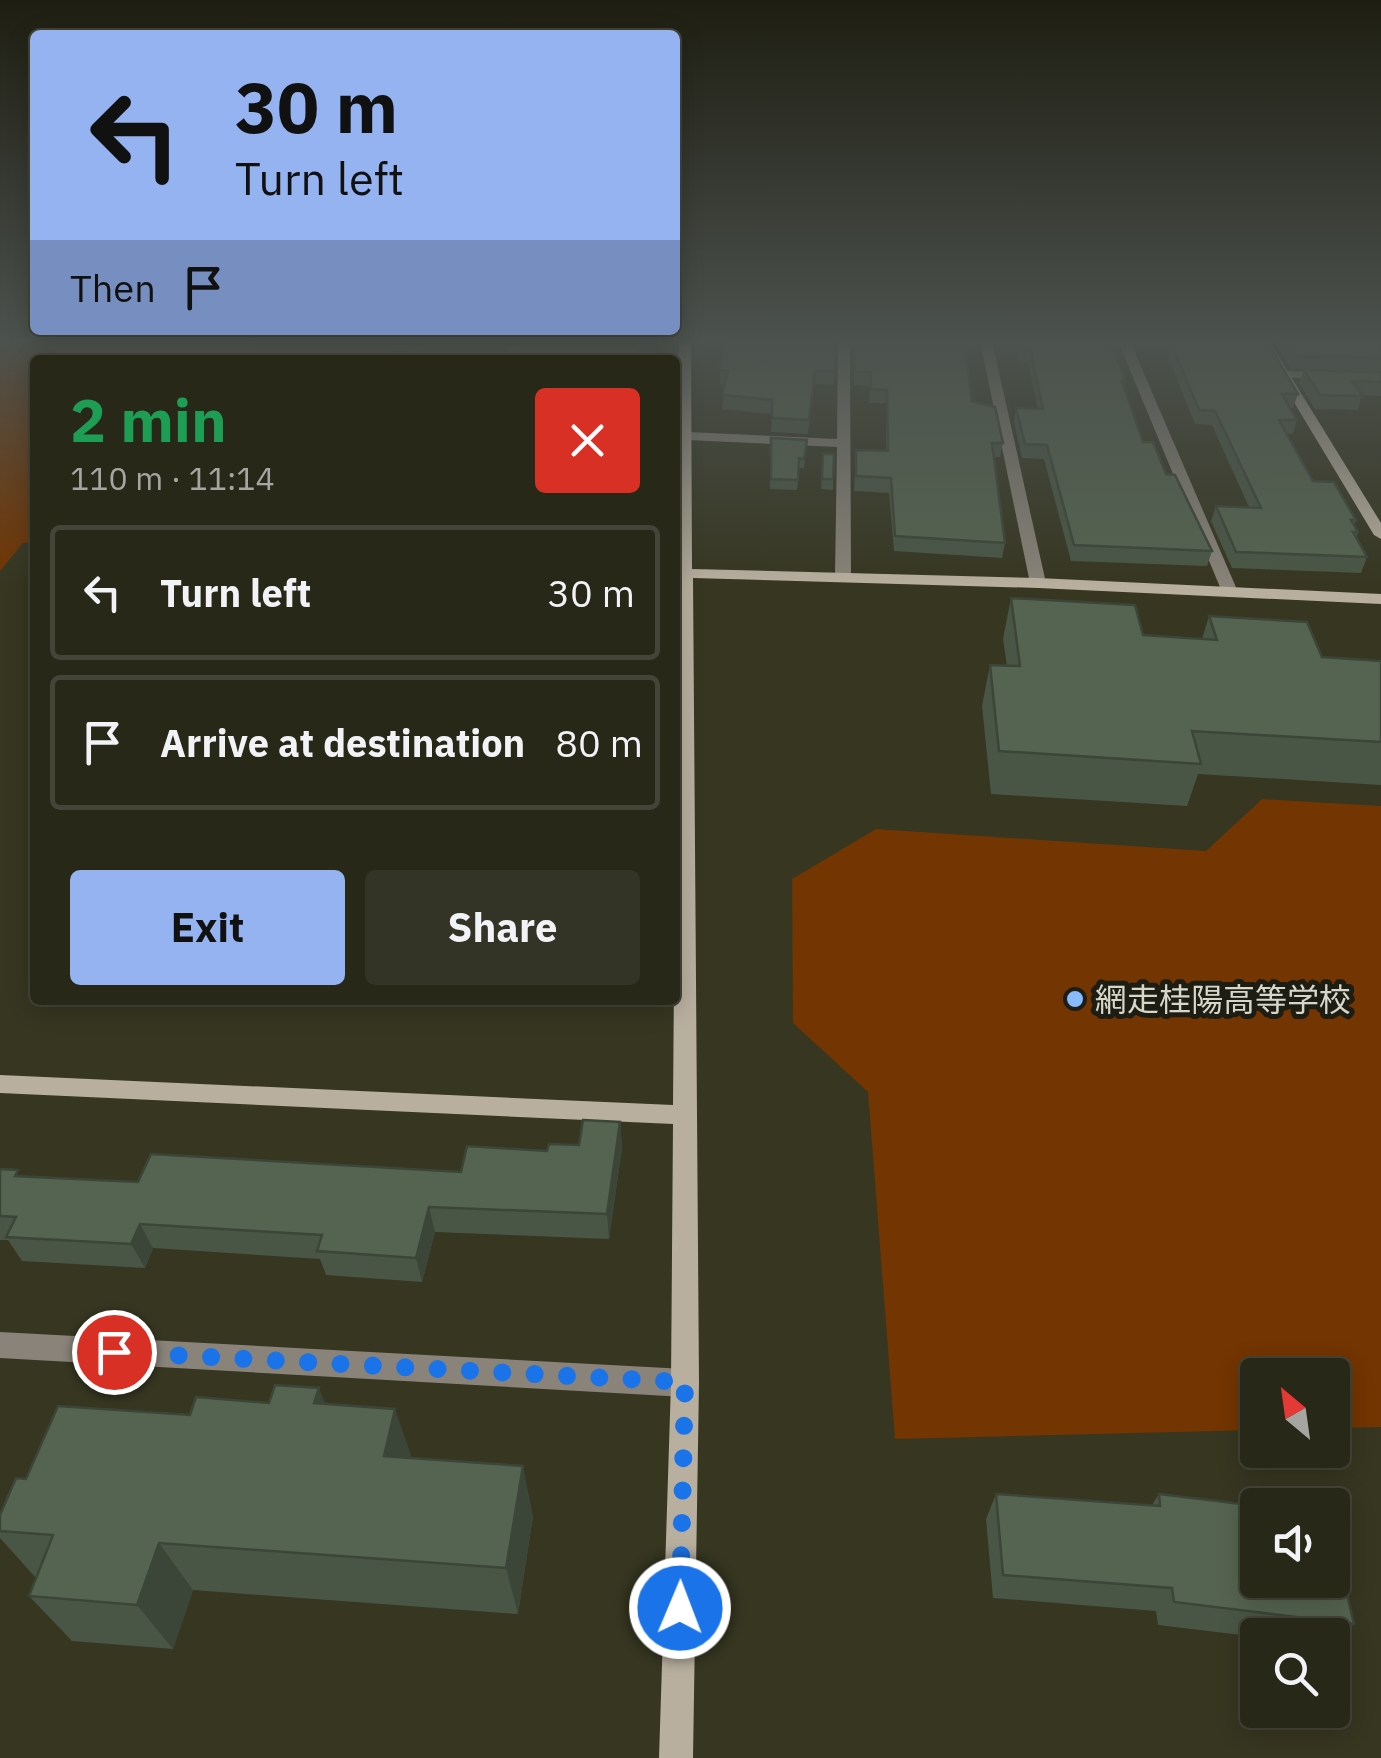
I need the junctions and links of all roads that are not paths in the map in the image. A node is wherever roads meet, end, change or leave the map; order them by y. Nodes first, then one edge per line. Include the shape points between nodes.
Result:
1 (687, 423) edge
2 (844, 423) edge
3 (1004, 423) edge
4 (1159, 423) edge
5 (1313, 423) edge
6 (687, 436) junction
7 (844, 442) junction
8 (1381, 535) edge
9 (685, 573) junction
10 (843, 576) junction
11 (1038, 583) junction
12 (1230, 592) junction
13 (1381, 599) edge
14 (0, 1084) edge
15 (684, 1115) junction
16 (0, 1345) edge
17 (685, 1382) junction
18 (676, 1758) edge

1 - 6 street
2 - 7 street
3 - 11 street
4 - 12 street
5 - 8 street
6 - 7 street
6 - 9 street
7 - 10 street
9 - 10 street
9 - 15 street
10 - 11 street
11 - 12 street
12 - 13 street
14 - 15 street
15 - 17 street
16 - 17 street
17 - 18 street

